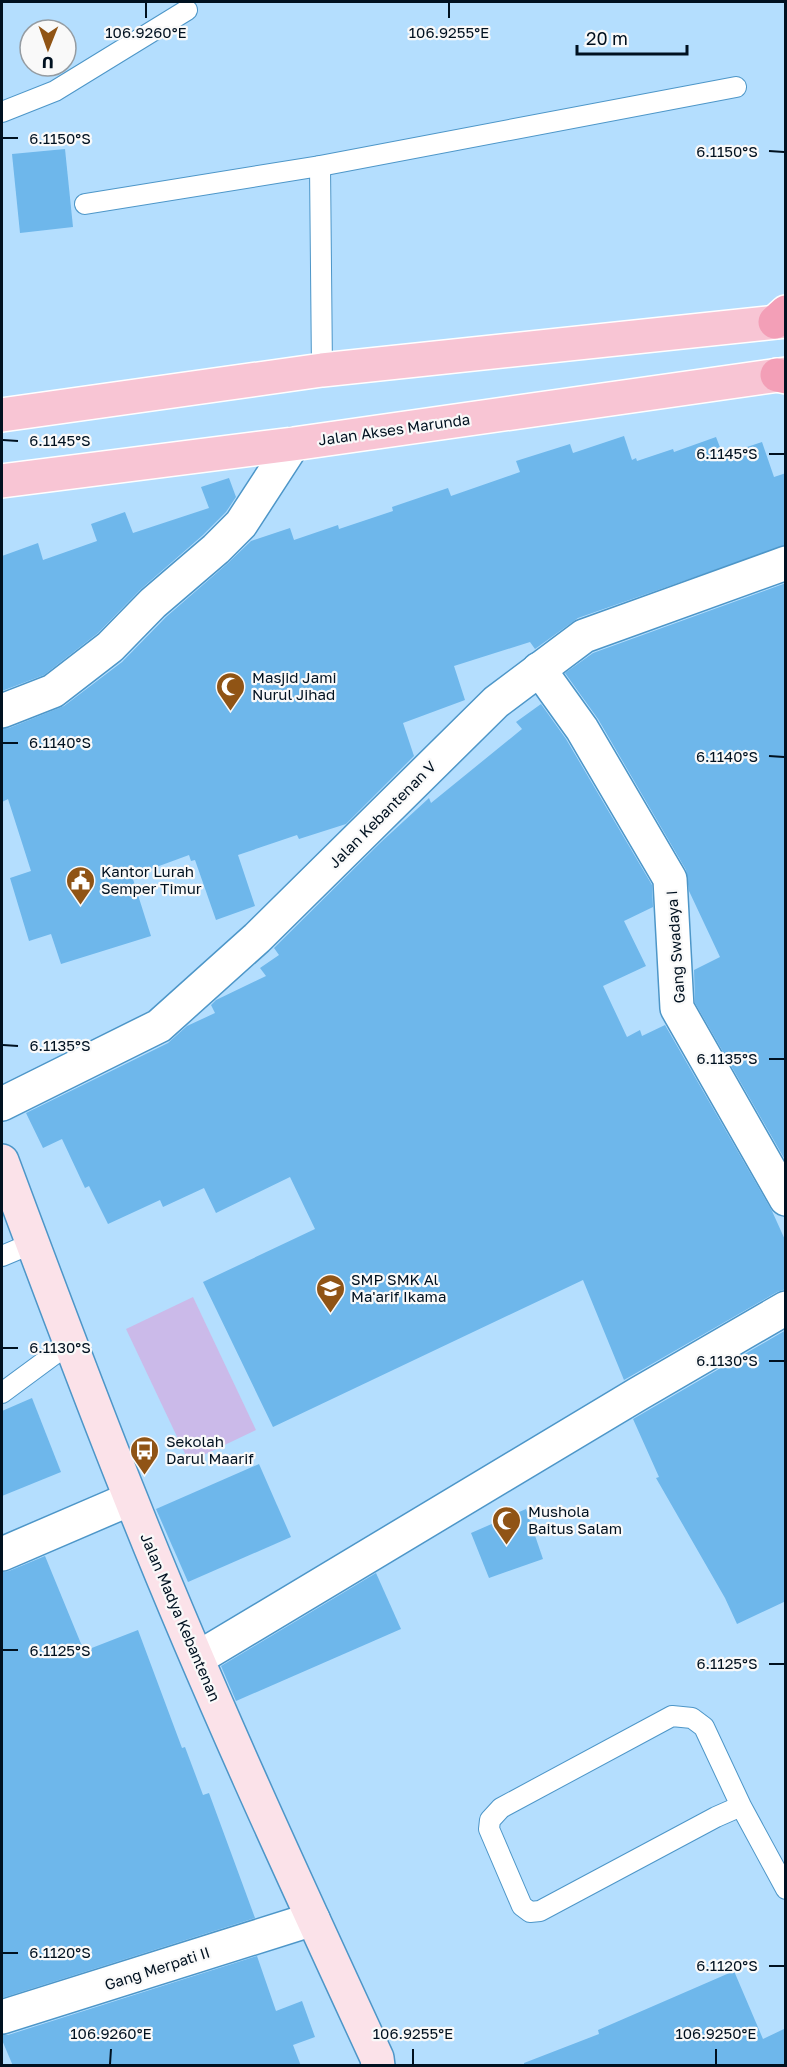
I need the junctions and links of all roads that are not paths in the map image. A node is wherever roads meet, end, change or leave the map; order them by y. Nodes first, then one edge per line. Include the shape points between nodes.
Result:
1 (187, 10) dead end
2 (736, 87) dead end
3 (2, 112) edge
4 (320, 166) junction
5 (85, 204) dead end
6 (782, 318) edge
7 (322, 370) junction
8 (783, 376) edge
9 (2, 415) edge
10 (293, 444) junction
11 (2, 481) edge
12 (786, 563) edge
13 (539, 669) junction
14 (2, 711) edge
15 (2, 1104) edge
16 (2, 1161) edge
17 (786, 1199) edge
18 (33, 1243) junction
19 (2, 1256) edge
20 (786, 1308) edge
21 (71, 1342) junction
22 (2, 1394) edge
23 (130, 1499) junction
24 (2, 1554) edge
25 (198, 1658) junction
26 (741, 1806) junction
27 (786, 1889) edge
28 (313, 1919) junction
29 (2, 2017) edge
30 (378, 2066) edge

1 - 3 lane via 55,91
2 - 4 lane
4 - 5 lane
4 - 7 lane
6 - 7 main road
7 - 9 main road
8 - 10 main road, Jalan Akses Marunda
10 - 11 main road, Jalan Akses Marunda
10 - 14 street via 241,524 110,647 53,691
12 - 13 street, Jalan Kebantenan V via 584,636
13 - 15 street, Jalan Kebantenan V via 496,702 257,938 159,1026
13 - 17 street, Gang Swadaya I via 582,729 670,879 677,1008
16 - 18 street, Jalan Madya Kebantenan
18 - 19 lane
18 - 21 street, Jalan Madya Kebantenan
20 - 25 street
21 - 22 lane
21 - 23 street, Jalan Madya Kebantenan
23 - 24 street
23 - 25 street, Jalan Madya Kebantenan
25 - 28 street, Jalan Madya Kebantenan
26 - 26 lane via 540,1911 530,1912 522,1906 489,1829 490,1820 501,1808 672,1716 692,1718 704,1727
26 - 27 lane
28 - 29 street, Gang Merpati II
28 - 30 street, Jalan Madya Kebantenan

